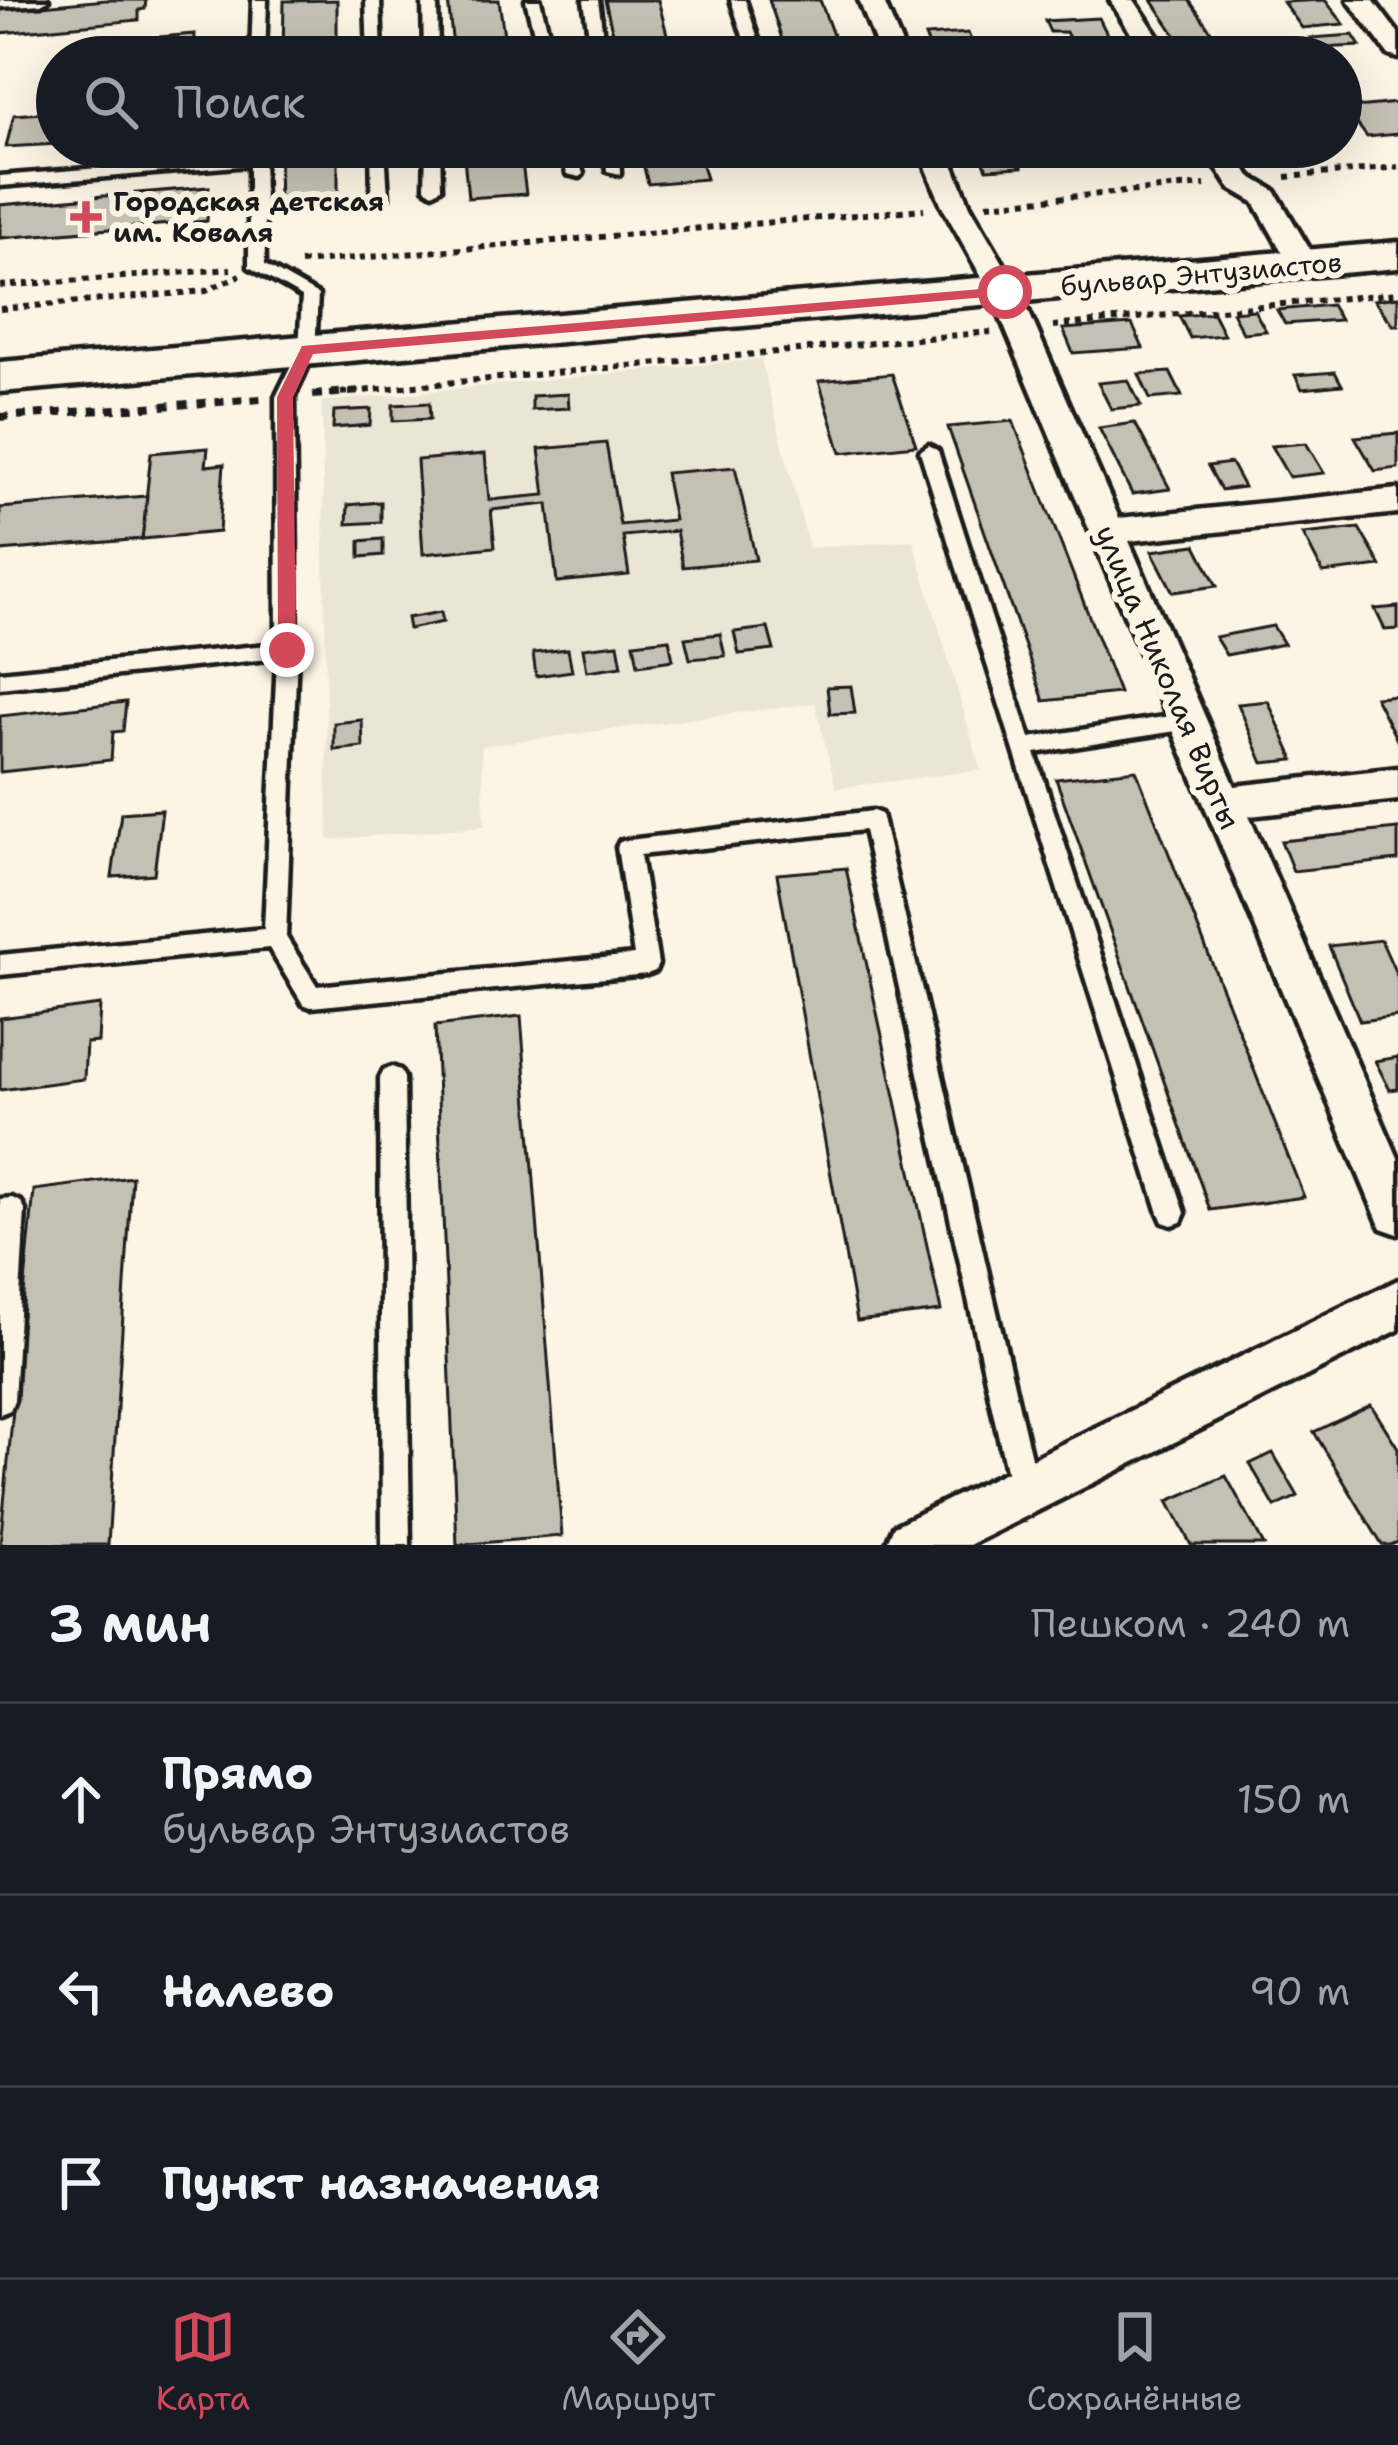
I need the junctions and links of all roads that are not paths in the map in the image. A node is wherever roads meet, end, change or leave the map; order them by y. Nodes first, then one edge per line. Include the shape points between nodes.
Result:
1 (41, 0) edge
2 (260, 0) edge
3 (373, 0) edge
4 (430, 0) edge
5 (533, 0) edge
6 (591, 0) edge
7 (738, 0) edge
8 (871, 0) edge
9 (1122, 0) edge
10 (1360, 0) edge
11 (0, 3) edge
12 (259, 36) edge
13 (374, 36) edge
14 (431, 36) edge
15 (542, 36) edge
16 (596, 36) edge
17 (750, 36) edge
18 (886, 36) edge
19 (1145, 36) edge
20 (1398, 50) edge
21 (119, 168) edge
22 (256, 168) edge
23 (379, 168) edge
24 (433, 168) edge
25 (573, 168) edge
26 (615, 168) edge
27 (941, 168) edge
28 (1231, 168) edge
29 (615, 171) dead end
30 (575, 174) dead end
31 (0, 181) edge
32 (433, 188) dead end
33 (380, 198) dead end
34 (1398, 256) edge
35 (1304, 265) junction
36 (1012, 310) junction
37 (308, 350) junction
38 (0, 377) edge
39 (929, 451) dead end
40 (1398, 501) edge
41 (1108, 531) junction
42 (287, 650) junction
43 (0, 680) edge
44 (1189, 721) junction
45 (1023, 748) junction
46 (1398, 784) edge
47 (1220, 803) junction
48 (275, 938) junction
49 (0, 965) edge
50 (392, 1078) dead end
51 (0, 1211) edge
52 (1398, 1211) edge
53 (1172, 1213) dead end
54 (1398, 1304) edge
55 (0, 1400) edge
56 (1024, 1488) junction
57 (396, 1545) edge
58 (913, 1545) edge

1 - 11 lane
2 - 12 lane
3 - 13 lane
4 - 14 lane
5 - 15 lane
6 - 16 lane
7 - 17 lane
8 - 18 street
9 - 19 street
10 - 20 street
21 - 31 lane
22 - 37 lane via 257,267 310,296
23 - 33 lane
24 - 32 lane
25 - 30 lane
26 - 29 lane
27 - 36 street, улица Николая Вирты
28 - 35 street via 1265,197
34 - 35 main road, бульвар Энтузиастов
35 - 36 main road, бульвар Энтузиастов
36 - 37 main road, бульвар Энтузиастов
36 - 41 street, улица Николая Вирты
37 - 38 main road, бульвар Энтузиастов
37 - 42 lane via 285,397
39 - 45 lane
40 - 41 street
41 - 44 street, улица Николая Вирты
42 - 43 lane
42 - 48 lane
44 - 45 lane
44 - 47 street, улица Николая Вирты
45 - 53 lane
46 - 47 street
47 - 52 street, улица Николая Вирты
48 - 49 lane
48 - 56 lane via 311,997 646,964 628,847 873,820
50 - 57 lane
51 - 55 lane via 12,1210
54 - 56 street
56 - 58 street

